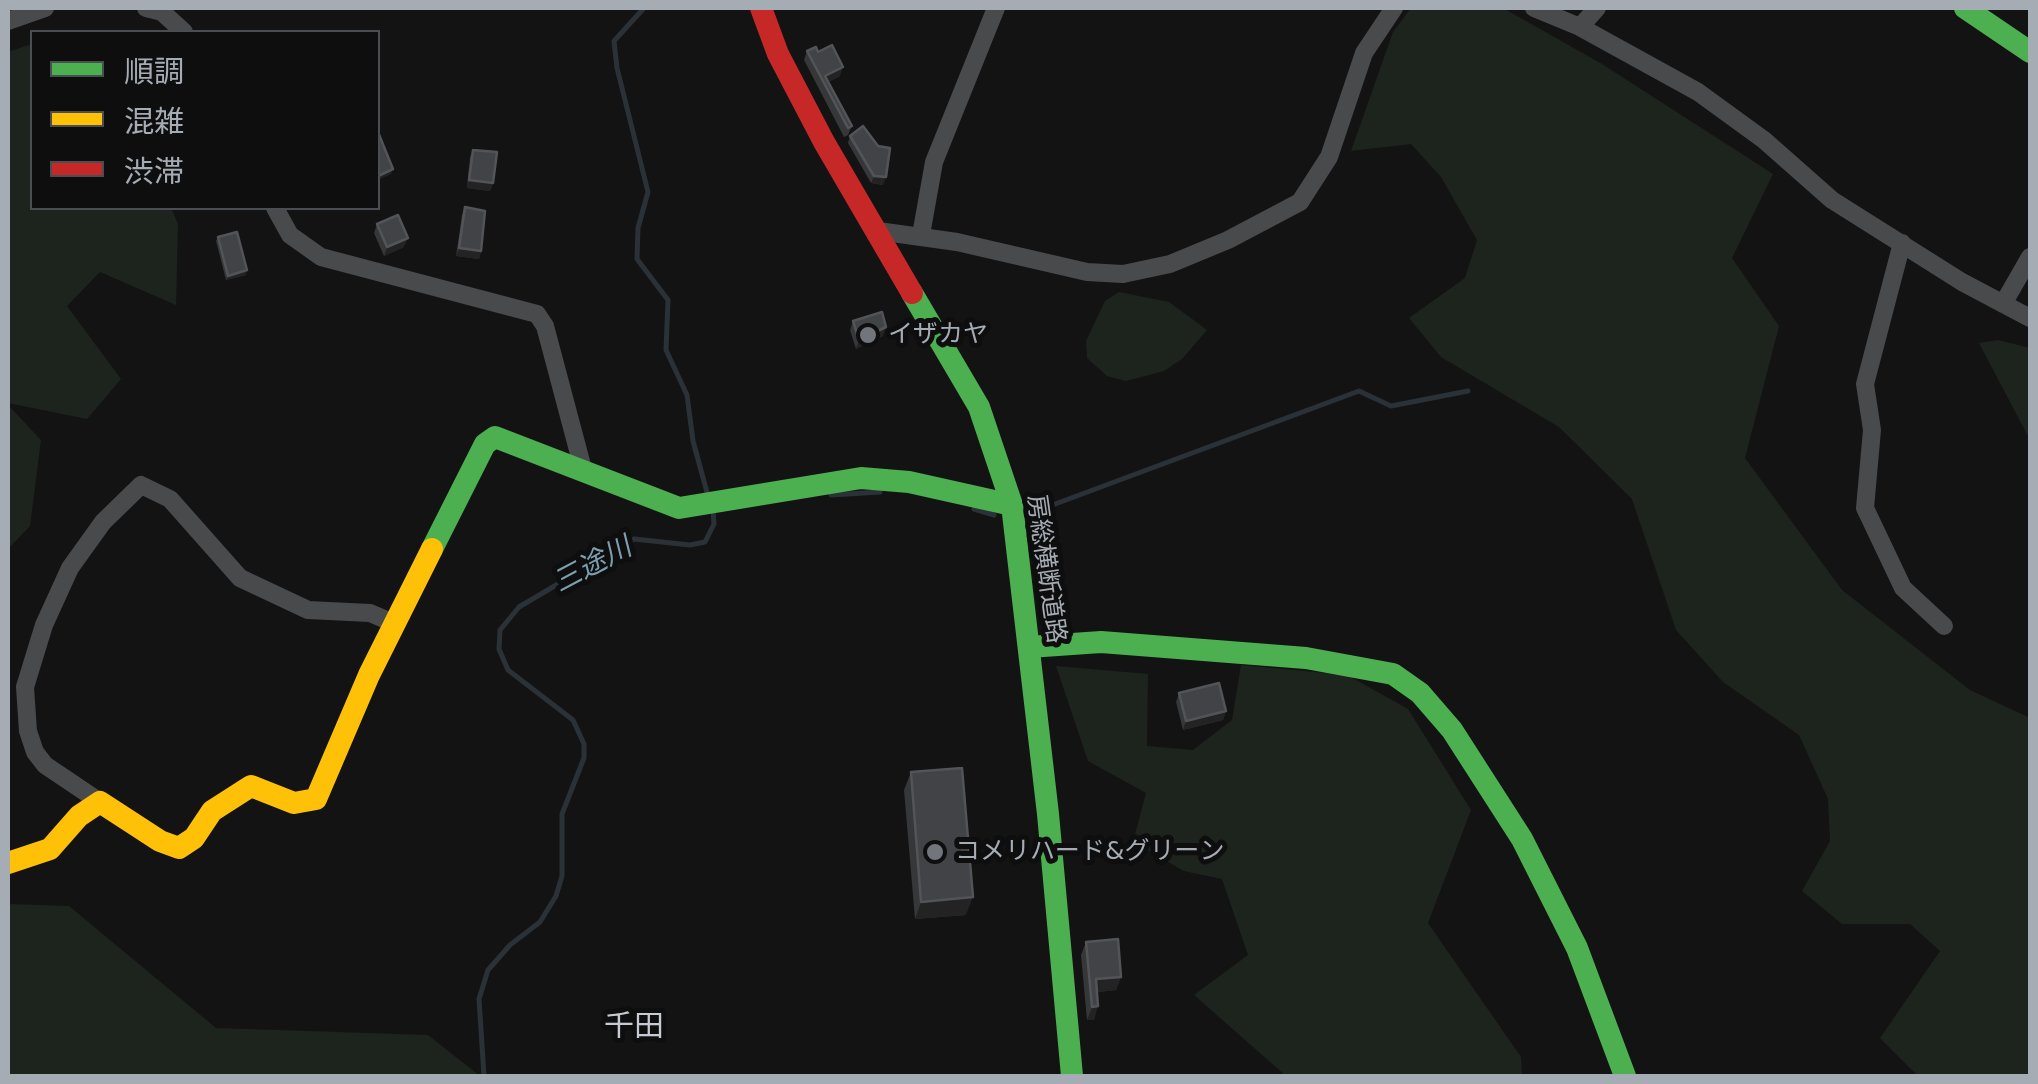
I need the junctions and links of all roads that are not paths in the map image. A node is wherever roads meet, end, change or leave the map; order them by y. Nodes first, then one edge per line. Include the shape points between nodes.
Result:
1 (45, 8) edge
2 (146, 8) edge
3 (761, 8) edge
4 (996, 8) edge
5 (1394, 8) edge
6 (1534, 8) edge
7 (1597, 8) edge
8 (1964, 8) edge
9 (8, 21) edge
10 (1580, 27) junction
11 (182, 30) edge
12 (2030, 52) edge
13 (277, 210) edge
14 (878, 231) junction
15 (920, 235) junction
16 (1902, 243) junction
17 (2030, 257) edge
18 (2002, 304) junction
19 (2030, 318) edge
20 (583, 469) junction
21 (1012, 505) junction
22 (396, 624) junction
23 (1944, 626) dead end
24 (1029, 647) junction
25 (100, 802) junction
26 (8, 863) edge
27 (1072, 1076) edge
28 (1625, 1076) edge

1 - 9 street
2 - 11 street
3 - 14 main road, 房総横断道路 via 824,142
4 - 15 street via 934,162
5 - 15 street via 1364,53 1330,156 1300,202 1272,221 1170,264 1123,274
6 - 10 street
7 - 10 street
8 - 12 main road
10 - 16 street via 1698,92 1832,200
13 - 20 street via 290,235 321,256 537,314
14 - 15 street
14 - 21 main road, 房総横断道路 via 979,407
16 - 18 street
16 - 23 street via 1865,384 1872,430 1865,508 1904,588
17 - 18 street
18 - 19 street
20 - 21 main road via 679,508 861,478
20 - 22 main road via 495,437 485,444
21 - 24 main road, 房総横断道路
22 - 25 main road via 316,799 294,803 251,786 212,810 179,848
22 - 25 street via 370,612 308,610 240,578 170,499 141,485 102,522 70,568 25,687 35,752
24 - 27 main road, 房総横断道路
24 - 28 main road via 1101,642 1323,660 1394,674 1452,730 1522,839 1577,948
25 - 26 main road via 50,849

